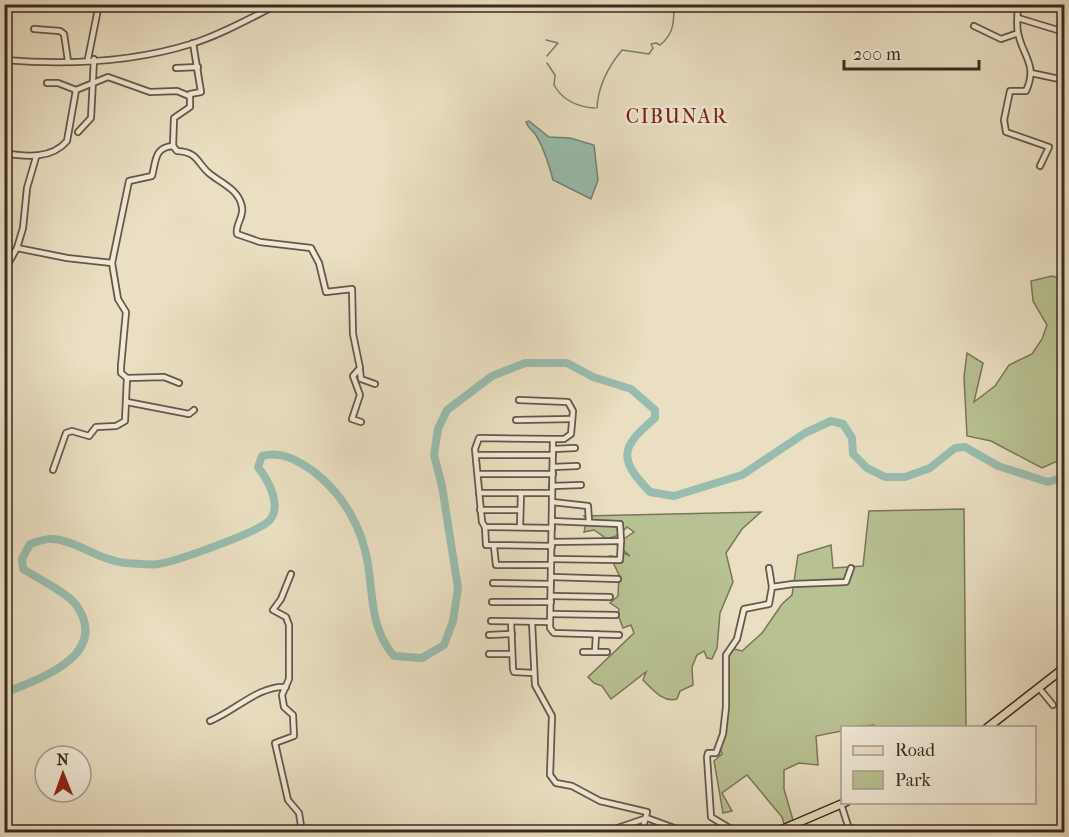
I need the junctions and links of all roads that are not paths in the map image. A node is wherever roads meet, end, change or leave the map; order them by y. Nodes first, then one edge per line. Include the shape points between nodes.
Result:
1 (99, 4) edge
2 (279, 4) edge
3 (1018, 4) edge
4 (1018, 18) junction
5 (974, 26) dead end
6 (34, 29) dead end
7 (1065, 32) edge
8 (1018, 33) junction
9 (193, 43) junction
10 (91, 59) junction
11 (4, 60) edge
12 (68, 61) junction
13 (176, 68) dead end
14 (198, 68) junction
15 (1031, 73) junction
16 (94, 80) junction
17 (1065, 80) edge
18 (47, 83) dead end
19 (76, 90) junction
20 (189, 96) junction
21 (78, 132) dead end
22 (173, 146) junction
23 (4, 153) edge
24 (36, 157) junction
25 (1040, 166) dead end
26 (17, 248) junction
27 (112, 263) junction
28 (4, 271) edge
29 (360, 370) junction
30 (127, 378) junction
31 (179, 383) dead end
32 (375, 384) dead end
33 (519, 400) dead end
34 (127, 402) junction
35 (195, 410) dead end
36 (572, 419) junction
37 (516, 420) dead end
38 (361, 422) dead end
39 (553, 440) junction
40 (575, 448) dead end
41 (553, 449) junction
42 (477, 455) junction
43 (553, 455) junction
44 (553, 466) junction
45 (577, 466) dead end
46 (53, 470) dead end
47 (478, 474) junction
48 (552, 474) junction
49 (581, 485) dead end
50 (552, 486) junction
51 (479, 493) junction
52 (521, 493) junction
53 (552, 493) junction
54 (552, 502) junction
55 (480, 510) junction
56 (520, 510) junction
57 (552, 521) junction
58 (589, 522) junction
59 (485, 526) junction
60 (520, 527) junction
61 (552, 528) junction
62 (621, 541) junction
63 (552, 544) junction
64 (494, 547) junction
65 (551, 562) junction
66 (769, 568) dead end
67 (851, 568) dead end
68 (291, 574) dead end
69 (551, 577) junction
70 (618, 579) dead end
71 (493, 583) dead end
72 (551, 584) junction
73 (772, 587) junction
74 (610, 597) dead end
75 (551, 599) junction
76 (492, 602) dead end
77 (551, 614) junction
78 (616, 615) dead end
79 (491, 621) dead end
80 (512, 621) junction
81 (532, 622) junction
82 (550, 622) junction
83 (512, 634) junction
84 (596, 634) junction
85 (489, 635) dead end
86 (618, 635) dead end
87 (583, 652) dead end
88 (595, 652) junction
89 (607, 652) dead end
90 (489, 654) dead end
91 (512, 654) junction
92 (1065, 668) edge
93 (534, 673) junction
94 (286, 687) junction
95 (1039, 688) junction
96 (1053, 705) dead end
97 (210, 721) dead end
98 (990, 726) edge
99 (841, 804) edge
100 (843, 804) edge
101 (647, 818) junction
102 (290, 832) edge
103 (301, 832) edge
104 (606, 832) edge
105 (642, 832) edge
106 (685, 832) edge
107 (736, 832) edge
108 (776, 832) edge
109 (850, 832) edge

1 - 10 street
2 - 9 street
3 - 4 street
4 - 7 street
4 - 8 street
5 - 8 street via 1001,39
6 - 12 street via 60,30
8 - 15 street
9 - 10 street via 137,56
9 - 14 street
10 - 12 street
10 - 16 street
11 - 12 street
13 - 14 street
14 - 20 street via 201,92
15 - 17 street
15 - 25 street via 1026,91 1010,91 1004,122 1006,132 1049,147
16 - 19 street
16 - 20 street via 114,78 151,92 177,91
16 - 21 street via 91,118
18 - 19 street
19 - 24 street via 66,143
20 - 22 street via 190,107 174,119
22 - 27 street via 159,151 152,176 129,181
22 - 29 street via 197,158 209,173 235,191 243,210 237,234 260,242 311,248 326,292 352,289 353,334
23 - 24 street
24 - 26 street
26 - 27 street
26 - 28 street
27 - 30 street via 118,299 126,310 121,373
29 - 32 street via 361,379
29 - 38 street via 353,375 360,395 352,418
30 - 31 street via 164,377
30 - 34 street
33 - 36 street via 568,402
34 - 35 street via 190,414
34 - 46 street via 121,424 96,427 90,436 66,433
36 - 37 street
36 - 39 street via 570,436
39 - 41 street
39 - 42 street via 479,438
40 - 41 street
41 - 43 street
42 - 43 street
42 - 47 street
43 - 44 street
44 - 45 street
44 - 48 street
47 - 48 street
47 - 51 street
48 - 50 street
49 - 50 street
50 - 53 street
51 - 52 street
51 - 55 street
52 - 53 street
52 - 56 street
53 - 54 street
54 - 57 street
54 - 58 street via 588,506
55 - 56 street
55 - 59 street
56 - 60 street
57 - 58 street
57 - 61 street
58 - 62 street via 620,524
59 - 60 street
59 - 64 street via 486,545
60 - 61 street
61 - 63 street
62 - 63 street
62 - 65 street via 620,560
63 - 64 street
63 - 65 street
64 - 65 street via 496,566
65 - 69 street
66 - 73 street
67 - 73 street via 846,582
68 - 94 street via 273,610 286,617 289,625
69 - 70 street
69 - 72 street
71 - 72 street
72 - 75 street
73 - 107 street via 768,604 745,608 736,639 727,652 723,734 716,753 707,754 711,817
74 - 75 street
75 - 76 street
75 - 77 street
77 - 78 street
77 - 82 street
79 - 80 street
80 - 81 street
80 - 83 street
81 - 82 street
81 - 93 street
82 - 84 street via 554,633
83 - 85 street
83 - 91 street
84 - 86 street
84 - 88 street
87 - 88 street
88 - 89 street
90 - 91 street
91 - 93 street via 514,672
92 - 95 main road
93 - 101 street via 535,685 552,716 550,775 556,783 572,786 600,801 647,812
94 - 97 street via 269,688
94 - 103 street via 283,704 293,715 294,736 275,743 288,800 299,813
95 - 96 street
95 - 98 main road
99 - 108 main road
100 - 109 street
101 - 104 street
101 - 105 street
101 - 106 street
102 - 103 street

